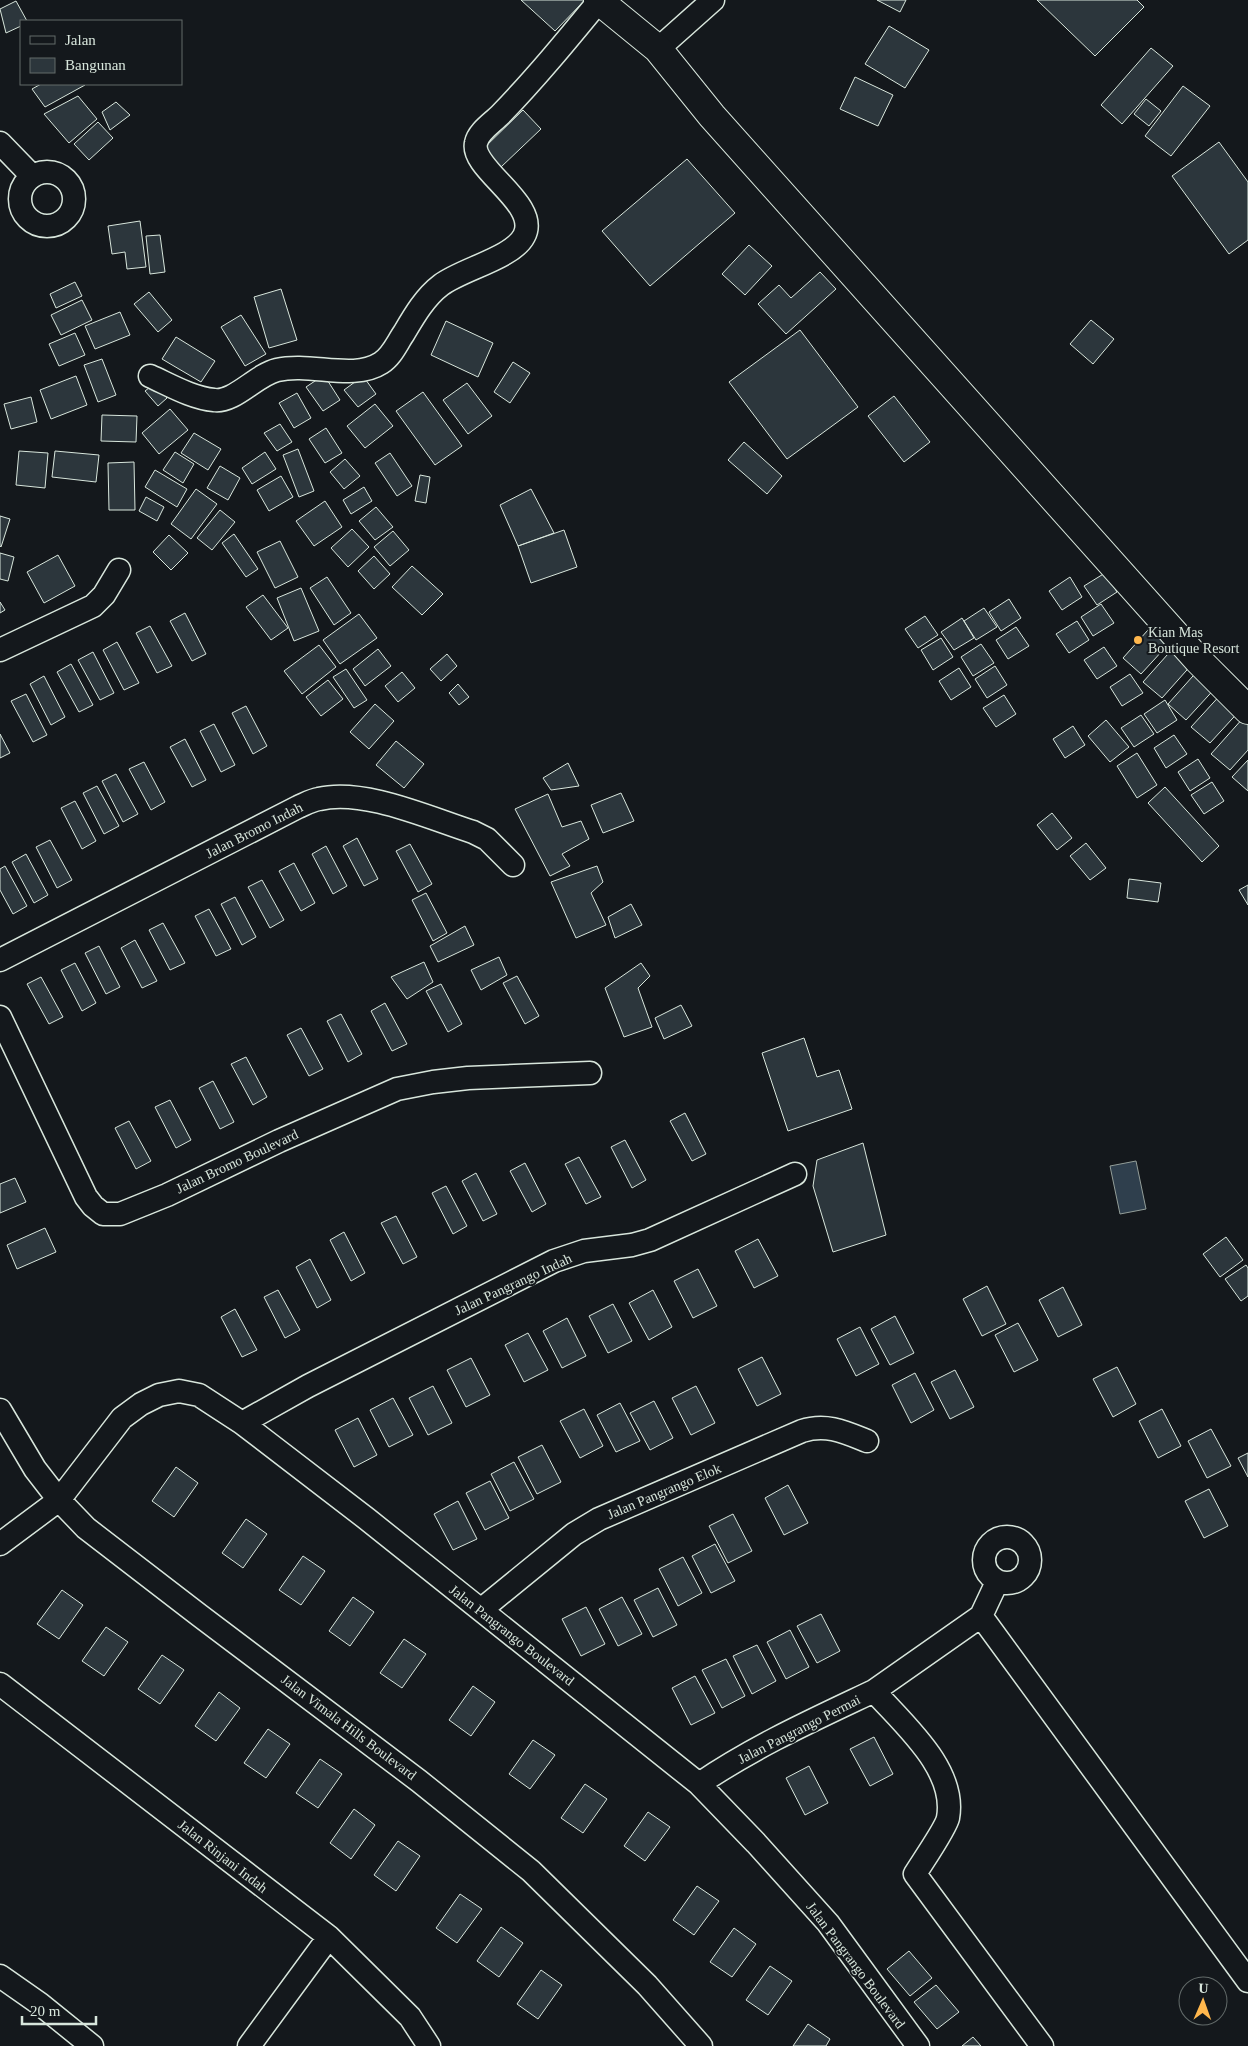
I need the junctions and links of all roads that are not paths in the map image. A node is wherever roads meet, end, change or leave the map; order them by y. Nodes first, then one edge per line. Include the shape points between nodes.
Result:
1 (713, 0) edge
2 (599, 1) edge
3 (658, 49) junction
4 (0, 143) edge
5 (32, 176) dead end
6 (150, 376) dead end
7 (119, 570) dead end
8 (0, 650) edge
9 (1248, 710) edge
10 (513, 865) dead end
11 (0, 960) edge
12 (0, 1017) edge
13 (590, 1074) dead end
14 (795, 1174) dead end
15 (0, 1410) edge
16 (242, 1423) junction
17 (867, 1441) dead end
18 (59, 1500) junction
19 (0, 1544) edge
20 (997, 1582) dead end
21 (482, 1609) junction
22 (981, 1616) junction
23 (0, 1684) edge
24 (874, 1691) junction
25 (699, 1784) junction
26 (329, 1937) junction
27 (0, 1976) edge
28 (1248, 1981) edge
29 (92, 2046) edge
30 (249, 2046) edge
31 (429, 2046) edge
32 (701, 2046) edge
33 (918, 2046) edge
34 (1042, 2046) edge

1 - 3 street
2 - 3 street
2 - 6 street via 476,142 482,161 522,208 527,228 522,240 508,252 440,285 380,363 350,372 286,368 264,374 221,400 192,394
3 - 9 street via 712,116 1198,660
4 - 5 street
7 - 8 street via 93,606
10 - 11 street, Jalan Bromo Indah via 487,839 472,832 377,801 344,796 318,799
12 - 13 street, Jalan Bromo Boulevard via 86,1197 103,1214 120,1214 159,1198 397,1089 468,1078
14 - 16 street, Jalan Pangrango Indah via 650,1240 584,1252 554,1262 308,1386
15 - 18 street, Jalan Vimala Hills Boulevard via 35,1469
16 - 18 street, Jalan Pangrango Boulevard via 198,1395 179,1391 159,1395 122,1418
16 - 21 street, Jalan Pangrango Boulevard
17 - 21 street, Jalan Pangrango Elok via 823,1426 802,1431 599,1519 574,1534
18 - 19 street, Jalan Pangrango Boulevard
18 - 32 street, Jalan Vimala Hills Boulevard via 86,1528 419,1781 531,1871 647,1985
20 - 22 street
21 - 25 street, Jalan Pangrango Boulevard
22 - 24 street, Jalan Pangrango Permai
22 - 28 street
23 - 26 street, Jalan Rinjani Indah
24 - 25 street, Jalan Pangrango Permai via 776,1737
24 - 34 street via 934,1759 948,1792 948,1820 915,1874
25 - 33 street, Jalan Pangrango Boulevard via 828,1924
26 - 30 street
26 - 31 street, Jalan Rinjani Indah via 410,2018
27 - 29 street

